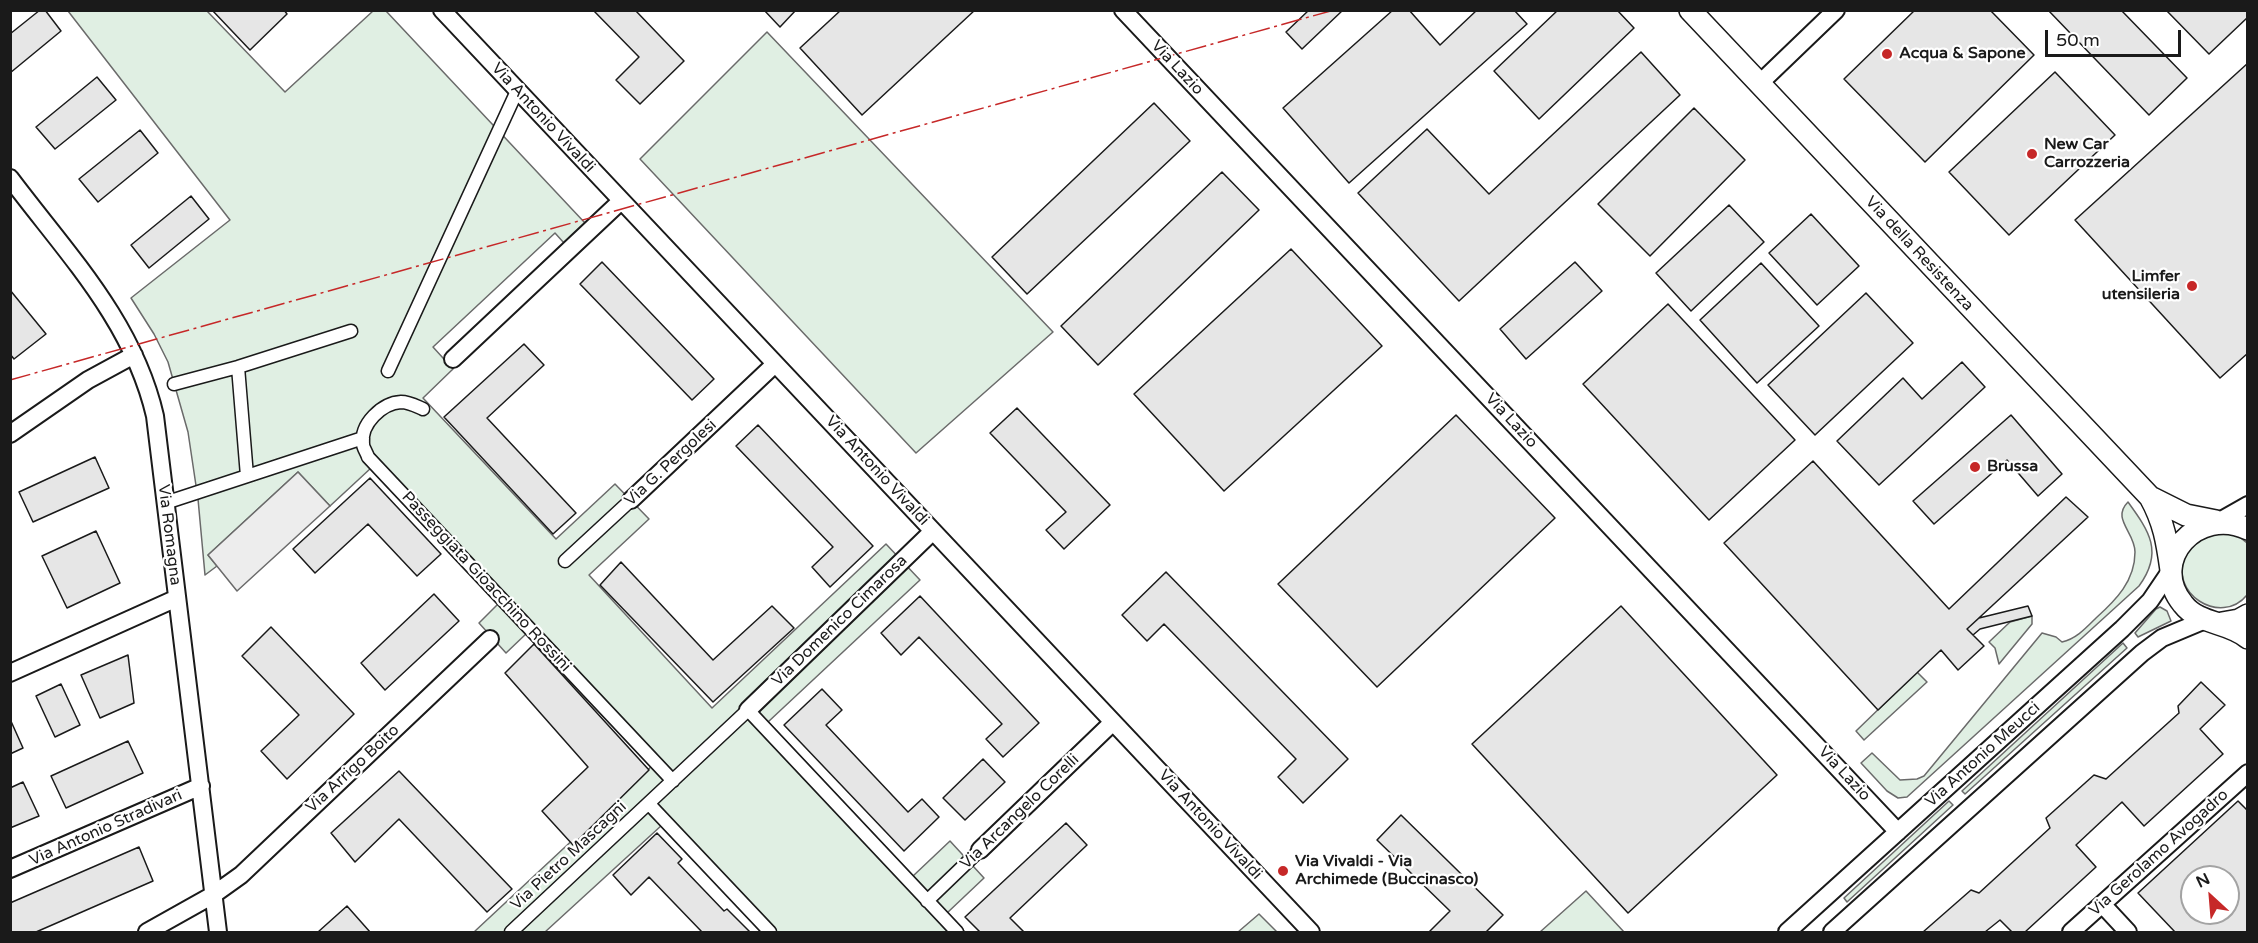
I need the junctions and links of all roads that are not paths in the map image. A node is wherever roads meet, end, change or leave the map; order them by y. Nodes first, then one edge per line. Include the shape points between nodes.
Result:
1 (442, 10) edge
2 (1123, 10) edge
3 (1690, 10) edge
4 (1836, 10) edge
5 (1759, 84) junction
6 (518, 91) junction
7 (10, 178) edge
8 (621, 201) junction
9 (351, 331) dead end
10 (134, 355) junction
11 (453, 359) dead end
12 (776, 364) junction
13 (238, 367) junction
14 (388, 371) dead end
15 (174, 384) dead end
16 (423, 409) dead end
17 (10, 434) edge
18 (363, 438) junction
19 (247, 476) junction
20 (2150, 497) junction
21 (631, 500) joint
22 (165, 503) junction
23 (2247, 506) edge
24 (2218, 522) junction
25 (2247, 529) edge
26 (933, 531) junction
27 (565, 561) dead end
28 (2171, 570) junction
29 (177, 598) junction
30 (2247, 615) edge
31 (2213, 621) junction
32 (2247, 638) edge
33 (490, 639) dead end
34 (10, 673) edge
35 (748, 710) junction
36 (1112, 723) junction
37 (2247, 773) edge
38 (673, 781) junction
39 (201, 786) junction
40 (649, 804) junction
41 (1898, 832) junction
42 (980, 850) joint
43 (10, 869) edge
44 (213, 895) junction
45 (927, 901) junction
46 (2102, 904) junction
47 (147, 933) edge
48 (218, 933) edge
49 (511, 933) edge
50 (770, 933) edge
51 (957, 933) edge
52 (1311, 933) edge
53 (1786, 933) edge
54 (1832, 933) edge
55 (2071, 933) edge
56 (2128, 933) edge

1 - 6 street, Via Antonio Vivaldi
2 - 41 street, Via Lazio
3 - 5 street, Via della Resistenza
4 - 5 street
5 - 20 street, Via della Resistenza
6 - 8 street, Via Antonio Vivaldi
6 - 14 street
7 - 10 street, Via Romagna via 76,262 123,331
8 - 11 street
8 - 12 street, Via Antonio Vivaldi
9 - 13 street
10 - 17 street via 88,380
10 - 22 street, Via Romagna via 149,392
12 - 21 street, Via G. Pergolesi
12 - 26 street, Via Antonio Vivaldi
13 - 15 street
13 - 19 street
16 - 18 street via 399,402 384,407 364,429
18 - 19 street
18 - 38 street, Passeggiata Gioacchino Rossini via 368,457
19 - 22 street
20 - 24 street, Via della Resistenza via 2186,515
20 - 28 street, Via della Resistenza via 2165,528
21 - 27 street, Via G. Pergolesi
22 - 29 street, Via Romagna
23 - 24 street
24 - 25 street, Via della Resistenza
24 - 28 street via 2188,535 2176,550
26 - 35 street, Via Domenico Cimarosa
26 - 36 street, Via Antonio Vivaldi
28 - 31 street, Via della Resistenza via 2183,604 2193,614
28 - 41 street, Via Antonio Meucci via 2150,601 2122,629
29 - 34 street
29 - 39 street, Via Romagna
30 - 31 street via 2239,620
31 - 32 street, Via della Resistenza
31 - 54 street, Via Antonio Meucci via 2162,638 2142,652
33 - 44 street, Via Arrigo Boito via 242,875
35 - 38 street
35 - 45 street
36 - 42 street, Via Arcangelo Corelli
36 - 52 street, Via Antonio Vivaldi
37 - 46 street, Via Gerolamo Avogadro
38 - 40 street
39 - 43 street, Via Antonio Stradivari
39 - 44 street, Via Romagna
40 - 49 street, Via Pietro Mascagni
40 - 50 street
41 - 53 street, Via Antonio Meucci
42 - 45 street, Via Arcangelo Corelli
44 - 47 street, Via Arrigo Boito
44 - 48 street, Via Romagna
45 - 51 street
46 - 55 street, Via Gerolamo Avogadro
46 - 56 street

